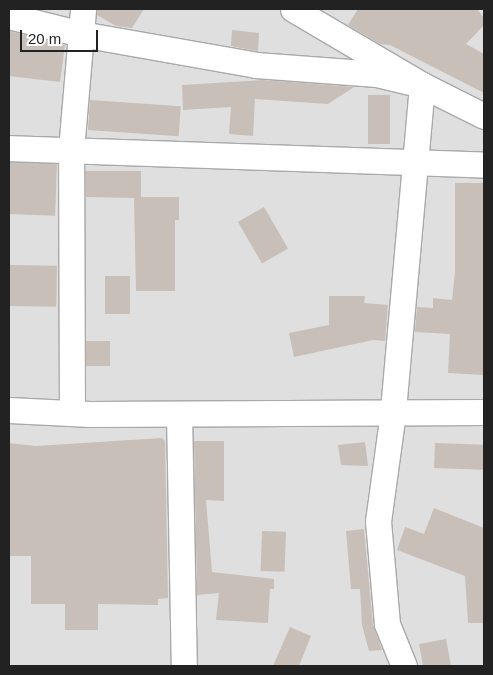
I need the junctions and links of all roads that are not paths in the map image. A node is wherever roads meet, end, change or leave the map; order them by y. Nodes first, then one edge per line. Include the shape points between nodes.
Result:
1 (84, 9) edge
2 (293, 9) edge
3 (9, 16) edge
4 (81, 34) junction
5 (422, 85) junction
6 (484, 116) edge
7 (9, 148) edge
8 (71, 150) junction
9 (416, 162) junction
10 (484, 164) edge
11 (9, 410) edge
12 (393, 412) junction
13 (484, 412) edge
14 (72, 413) junction
15 (179, 414) junction
16 (184, 666) edge
17 (404, 666) edge

1 - 4 street
2 - 5 street
3 - 4 street
4 - 5 street via 256,65 377,74
4 - 8 street
5 - 6 street
5 - 9 street
7 - 8 street
8 - 9 street
8 - 14 street
9 - 10 street
9 - 12 street
11 - 14 street
12 - 13 street
12 - 15 street
12 - 17 street via 378,521 387,624
14 - 15 street
15 - 16 street

